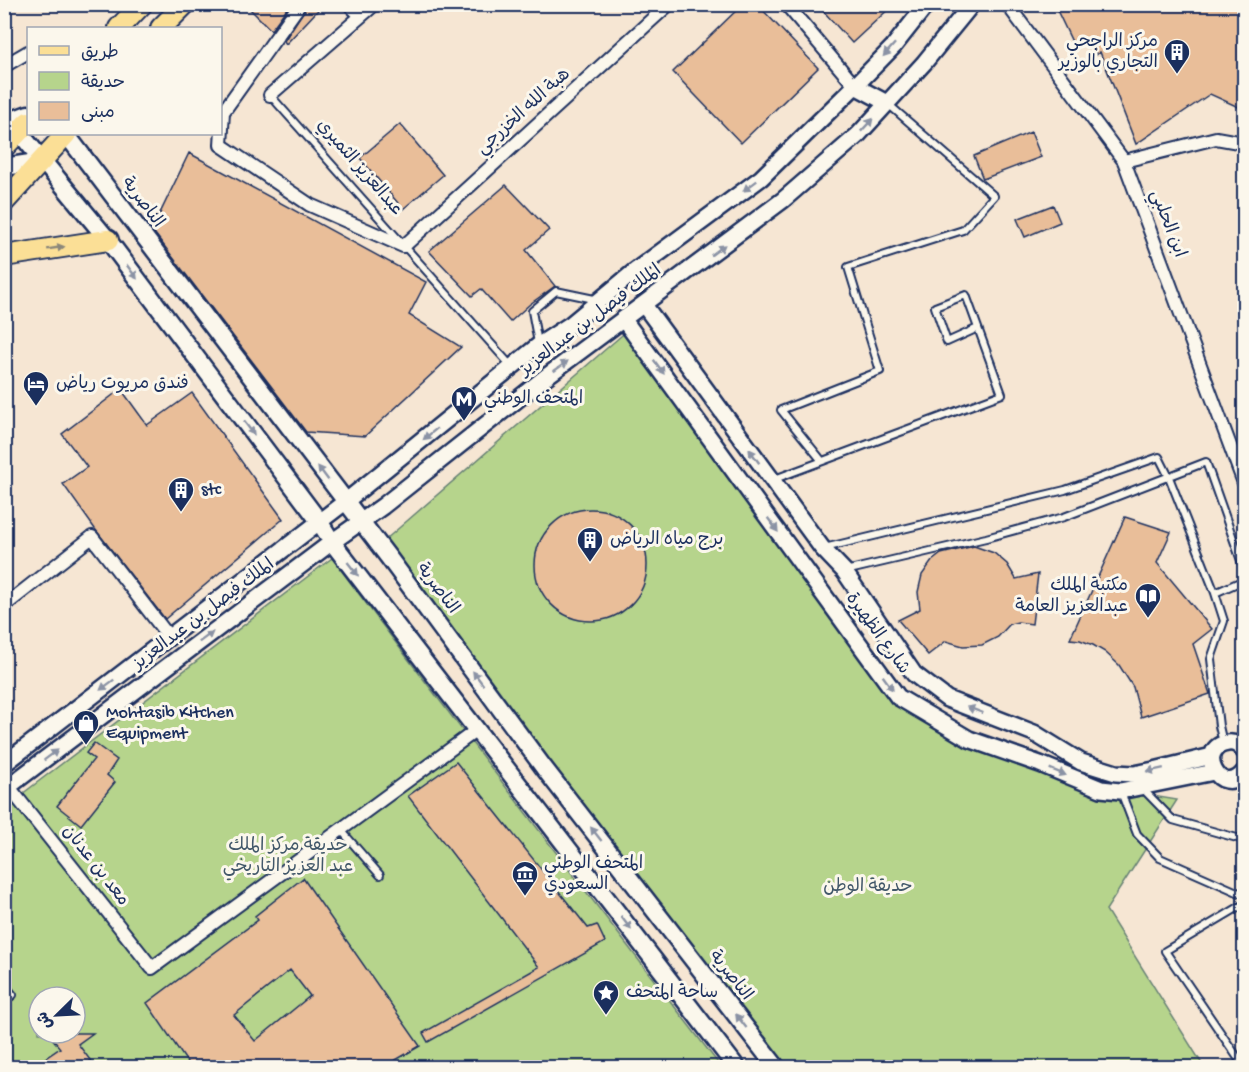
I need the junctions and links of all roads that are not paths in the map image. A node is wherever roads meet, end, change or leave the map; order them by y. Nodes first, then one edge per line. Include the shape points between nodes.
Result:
1 (142, 4) edge
2 (185, 4) edge
3 (300, 4) edge
4 (349, 4) edge
5 (375, 4) edge
6 (669, 4) edge
7 (786, 4) edge
8 (927, 4) edge
9 (972, 4) edge
10 (1007, 4) edge
11 (362, 16) junction
12 (120, 27) edge
13 (162, 27) edge
14 (27, 53) edge
15 (4, 66) edge
16 (855, 86) junction
17 (270, 95) joint
18 (887, 103) junction
19 (17, 126) edge
20 (222, 128) edge
21 (65, 135) edge
22 (67, 135) edge
23 (222, 135) edge
24 (1245, 143) edge
25 (4, 147) edge
26 (43, 161) junction
27 (1124, 161) junction
28 (4, 168) edge
29 (4, 202) edge
30 (108, 240) junction
31 (404, 246) junction
32 (4, 256) edge
33 (599, 300) junction
34 (644, 305) junction
35 (624, 320) junction
36 (978, 328) junction
37 (539, 345) junction
38 (512, 368) junction
39 (822, 461) junction
40 (1169, 477) junction
41 (772, 480) junction
42 (1245, 483) edge
43 (345, 502) junction
44 (319, 521) junction
45 (360, 522) junction
46 (332, 542) junction
47 (822, 548) junction
48 (1245, 569) edge
49 (844, 571) junction
50 (1245, 580) edge
51 (1215, 593) junction
52 (4, 606) edge
53 (169, 637) junction
54 (478, 729) junction
55 (1223, 744) junction
56 (1244, 750) edge
57 (1212, 756) junction
58 (4, 764) edge
59 (544, 768) junction
60 (1214, 771) junction
61 (1245, 772) edge
62 (521, 785) junction
63 (1139, 785) junction
64 (7, 788) edge
65 (1120, 790) junction
66 (341, 829) junction
67 (1245, 840) edge
68 (380, 875) dead end
69 (1245, 895) edge
70 (1245, 904) edge
71 (4, 984) edge
72 (4, 1001) edge
73 (1245, 1067) edge
74 (737, 1068) edge
75 (777, 1068) edge

1 - 12 main road
2 - 13 main road
3 - 20 street via 223,112
4 - 11 street
5 - 11 street, عبدالعزيز الثميري
6 - 31 street, هبة الله الخزرجي
7 - 16 street
8 -> 16 street, الملك فيصل بن عبدالعزيز
9 - 18 street, الملك فيصل بن عبدالعزيز
10 - 27 street, ابن الحلبي
11 - 17 street, عبدالعزيز الثميري
14 - 15 street
16 - 18 street
16 -> 33 street, الملك فيصل بن عبدالعزيز via 761,178
17 - 31 lane, عبدالعزيز الثميري
34 -> 18 street, الملك فيصل بن عبدالعزيز via 783,200 858,135
18 - 39 lane via 994,196 963,230 848,267 880,371 781,410
19 - 25 main road
19 - 26 main road
21 - 26 main road
43 -> 22 main road, الناصرية
23 - 31 street via 221,145 310,205
24 - 27 street via 1216,138
26 - 28 main road
26 - 29 main road
26 - 30 main road
27 - 42 street, ابن الحلبي
32 -> 30 main road
30 -> 44 main road
31 - 38 lane, عبدالعزيز الثميري
33 - 37 street, الملك فيصل بن عبدالعزيز
33 - 37 lane via 556,291 532,311
34 - 35 street, الملك فيصل بن عبدالعزيز
41 -> 34 street, شارع الظهيرة
45 -> 35 street, الملك فيصل بن عبدالعزيز
35 -> 65 street, شارع الظهيرة via 898,697 969,740 1101,789
36 - 36 lane via 966,295 936,307 947,342
36 - 39 lane via 1002,394
37 - 38 street, الملك فيصل بن عبدالعزيز
38 -> 43 street, الملك فيصل بن عبدالعزيز
39 - 41 lane
40 - 47 lane via 1158,457 1065,490
40 - 48 lane via 1206,462
40 - 49 lane via 1065,517
40 - 51 lane
41 - 47 street, شارع الظهيرة
43 - 44 street, الملك فيصل بن عبدالعزيز
43 - 45 main road, الناصرية
44 - 46 main road
44 - 53 street, الملك فيصل بن عبدالعزيز
45 - 46 street, الملك فيصل بن عبدالعزيز
59 -> 45 main road, الناصرية
46 -> 54 main road
64 -> 46 street, الملك فيصل بن عبدالعزيز
47 - 49 street, شارع الظهيرة
57 -> 49 street, شارع الظهيرة via 1134,774 1116,773 1081,762 1034,733 947,699 914,674
50 - 51 lane
51 - 55 lane via 1224,621 1211,659
52 - 53 street via 92,537
53 -> 58 street, الملك فيصل بن عبدالعزيز
54 - 62 main road
54 - 66 street
55 - 56 street via 1232,743
55 - 57 street
57 - 60 street
59 - 62 main road via 533,758 520,760 515,772
75 -> 59 main road, الناصرية
60 - 61 street, شارع الظهيرة via 1221,778 1232,780
60 - 63 street, شارع الظهيرة
62 -> 74 main road
63 - 65 street, شارع الظهيرة
63 - 67 lane via 1173,820
64 - 66 street, معد بن عدنان via 152,968
65 - 69 lane via 1137,834 1160,858
66 - 68 lane
70 - 73 lane via 1165,951
71 - 72 lane via 13,995

